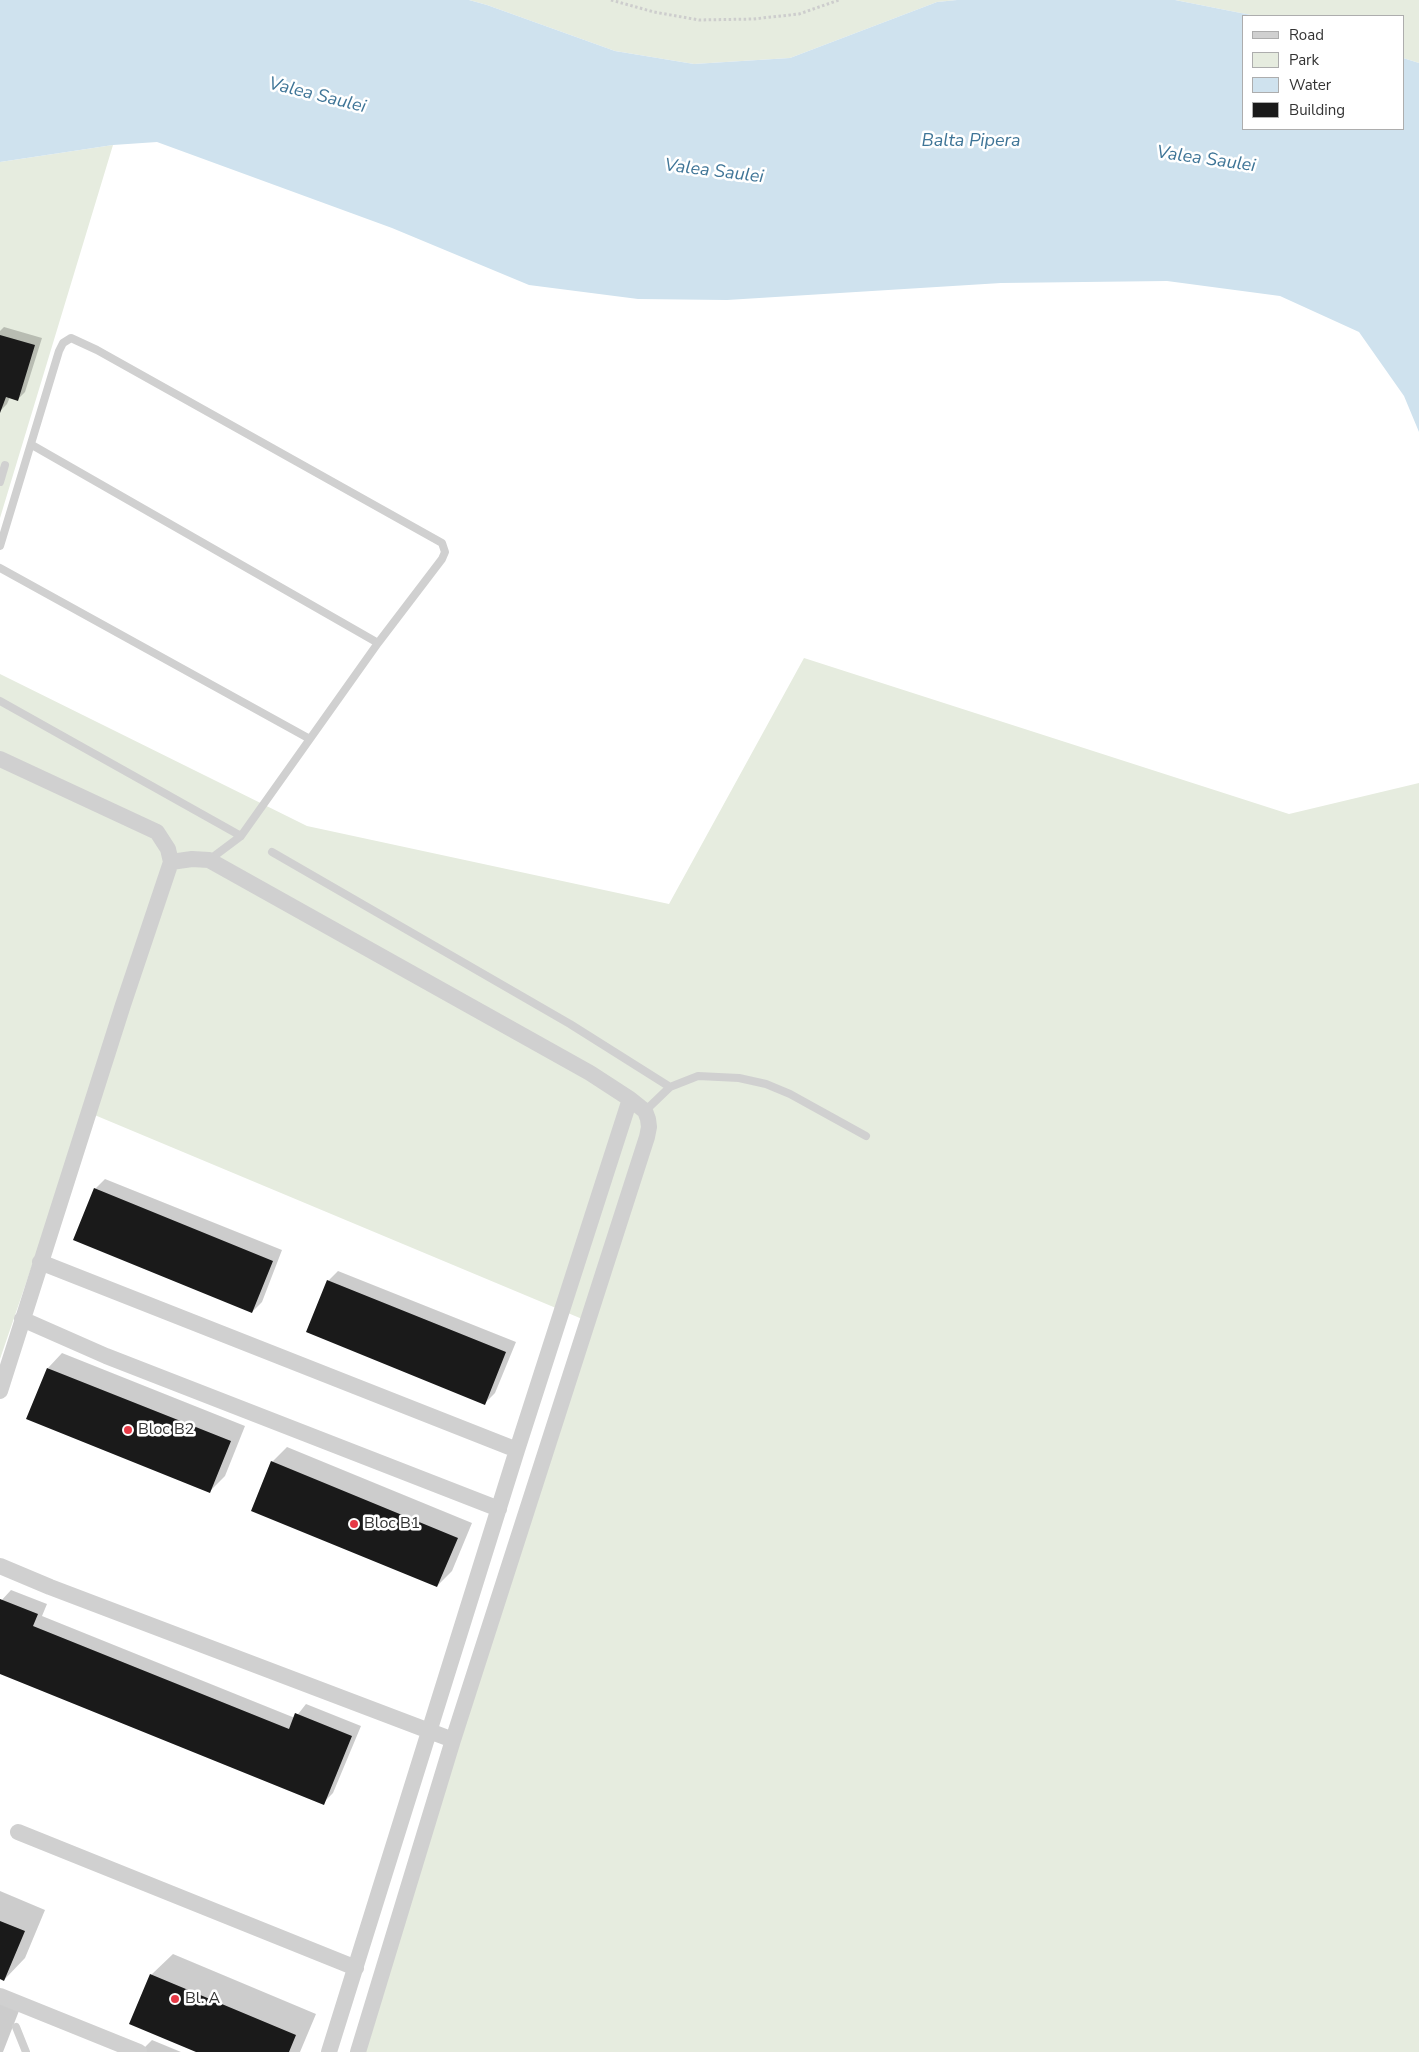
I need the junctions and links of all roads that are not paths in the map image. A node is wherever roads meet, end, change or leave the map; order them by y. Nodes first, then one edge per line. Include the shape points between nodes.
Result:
1 (32, 445) junction
2 (6, 465) dead end
3 (0, 482) edge
4 (0, 546) edge
5 (0, 568) edge
6 (378, 643) junction
7 (0, 701) edge
8 (308, 738) junction
9 (0, 759) edge
10 (241, 836) junction
11 (272, 852) dead end
12 (209, 860) junction
13 (171, 862) junction
14 (670, 1087) junction
15 (630, 1099) junction
16 (645, 1111) junction
17 (866, 1136) dead end
18 (40, 1262) junction
19 (22, 1318) junction
20 (0, 1391) edge
21 (517, 1450) junction
22 (499, 1509) junction
23 (0, 1566) edge
24 (430, 1731) junction
25 (453, 1740) junction
26 (400, 1824) junction
27 (18, 1832) dead end
28 (425, 1832) junction
29 (356, 1968) junction
30 (0, 1996) edge
31 (16, 2027) dead end
32 (132, 2051) edge
33 (26, 2052) edge
34 (329, 2052) edge
35 (358, 2052) edge

1 - 4 lane
1 - 6 lane
1 - 6 lane via 59,351 63,342 70,338 97,350 442,543 445,552 442,559
2 - 3 lane
5 - 8 lane
6 - 8 lane
7 - 10 lane
8 - 10 lane
9 - 13 street via 157,832 168,849
10 - 12 lane
11 - 14 lane via 570,1024
12 - 13 street
12 - 15 street via 590,1073
13 - 18 street
14 - 16 lane
14 - 17 lane via 698,1076 739,1078 766,1084
15 - 16 street
15 - 21 street
16 - 25 street via 649,1127 647,1137
18 - 19 street
18 - 21 street
19 - 20 street
19 - 22 street via 106,1356
21 - 22 street
22 - 24 street
23 - 24 street
24 - 25 street
24 - 26 street
25 - 28 street
26 - 28 street
26 - 29 street
27 - 29 street
28 - 35 street
29 - 34 street
30 - 32 street
31 - 33 lane

